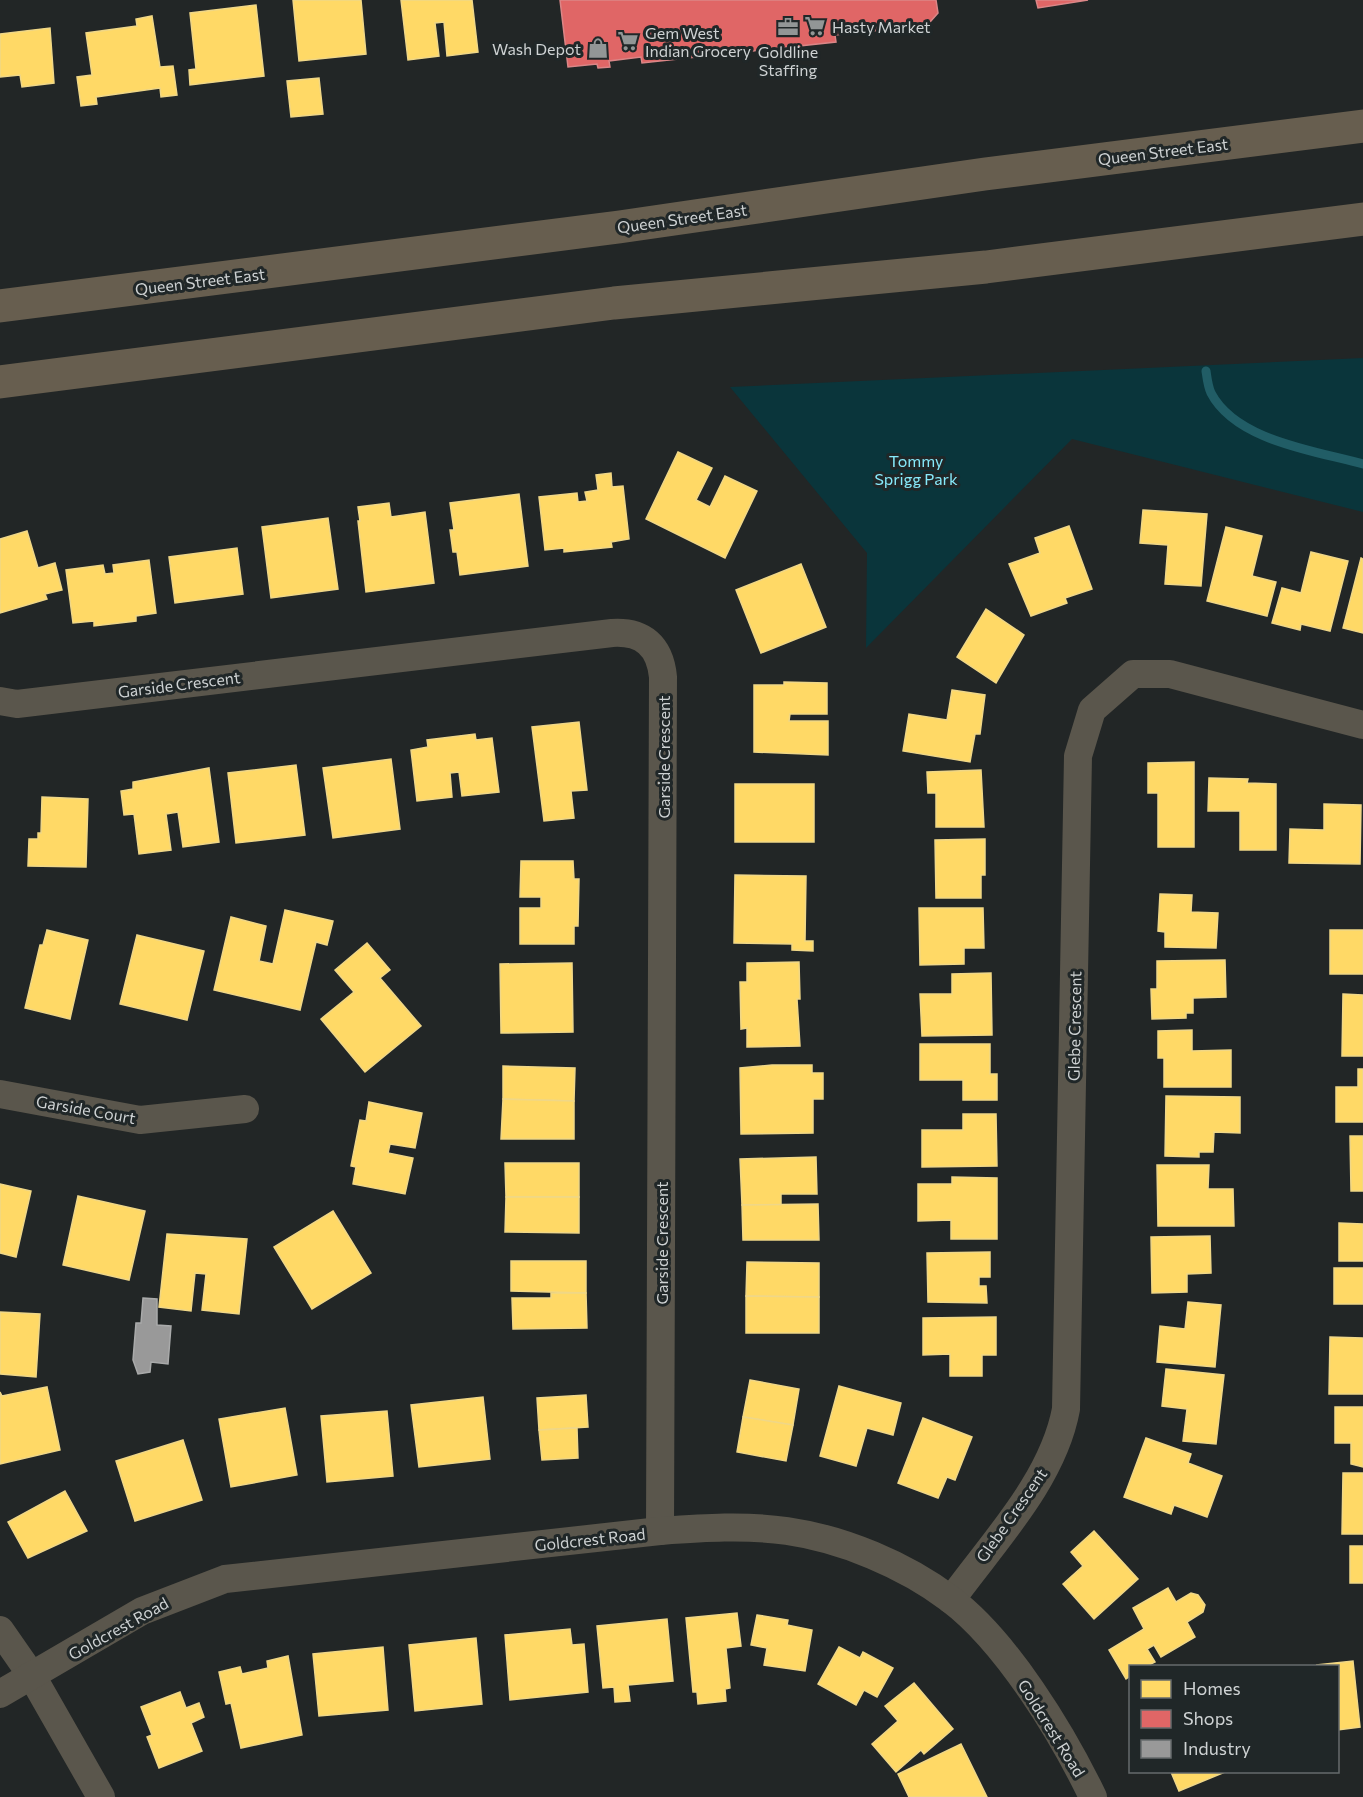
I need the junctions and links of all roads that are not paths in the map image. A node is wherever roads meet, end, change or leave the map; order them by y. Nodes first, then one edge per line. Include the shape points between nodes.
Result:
1 (1363, 126) edge
2 (1363, 219) edge
3 (0, 306) edge
4 (0, 382) edge
5 (0, 701) edge
6 (1363, 725) edge
7 (0, 1094) edge
8 (245, 1109) dead end
9 (660, 1531) junction
10 (951, 1600) junction
11 (0, 1630) edge
12 (32, 1676) junction
13 (0, 1694) edge
14 (101, 1797) edge
15 (1093, 1797) edge

1 - 3 main road, Queen Street East
2 - 4 main road via 986,267 602,304
5 - 9 street, Garside Crescent via 17,704 612,633 633,633 652,644 662,664 663,677
6 - 10 street, Glebe Crescent via 1170,674 1133,674 1092,710 1078,756 1066,1408 1056,1445 1040,1476
7 - 8 street, Garside Court via 140,1120
9 - 10 street, Goldcrest Road via 738,1527 808,1536 867,1554
9 - 12 street, Goldcrest Road via 225,1579 142,1611
10 - 15 street, Goldcrest Road via 997,1647 1041,1704
11 - 12 street
12 - 13 street, Goldcrest Road
12 - 14 street

